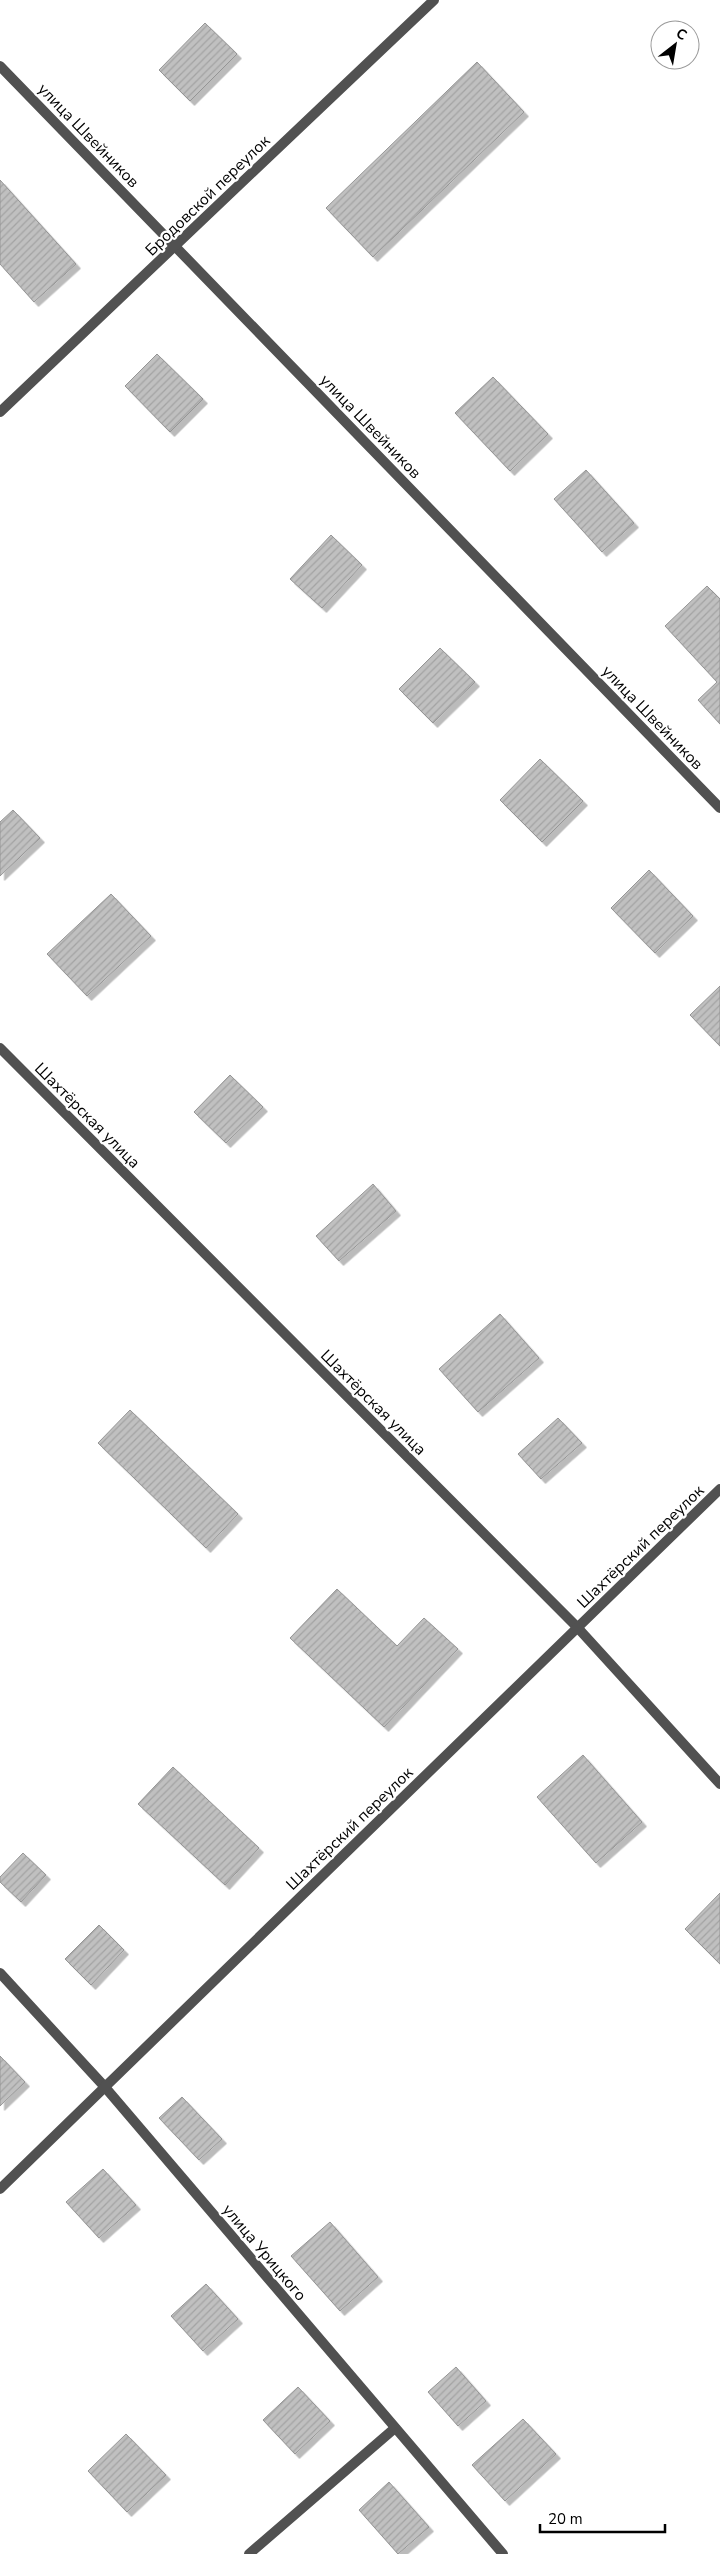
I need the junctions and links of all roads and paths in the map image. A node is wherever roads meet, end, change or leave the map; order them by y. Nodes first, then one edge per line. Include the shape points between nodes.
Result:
1 (434, 0) edge
2 (0, 66) edge
3 (176, 245) junction
4 (0, 412) edge
5 (720, 808) edge
6 (0, 1048) edge
7 (720, 1489) edge
8 (577, 1627) junction
9 (720, 1784) edge
10 (0, 1973) edge
11 (104, 2086) junction
12 (0, 2189) edge
13 (395, 2428) junction
14 (249, 2554) edge
15 (503, 2554) edge

1 - 3 street, Бродовской переулок
2 - 3 street, улица Швейников
3 - 4 street, Бродовской переулок
3 - 5 street, улица Швейников
6 - 8 street, Шахтёрская улица
7 - 8 street, Шахтёрский переулок
8 - 9 street, Шахтёрская улица
8 - 11 street, Шахтёрский переулок
10 - 11 street, улица Урицкого
11 - 12 street, Шахтёрский переулок
11 - 13 street, улица Урицкого
13 - 14 street
13 - 15 street, улица Урицкого

